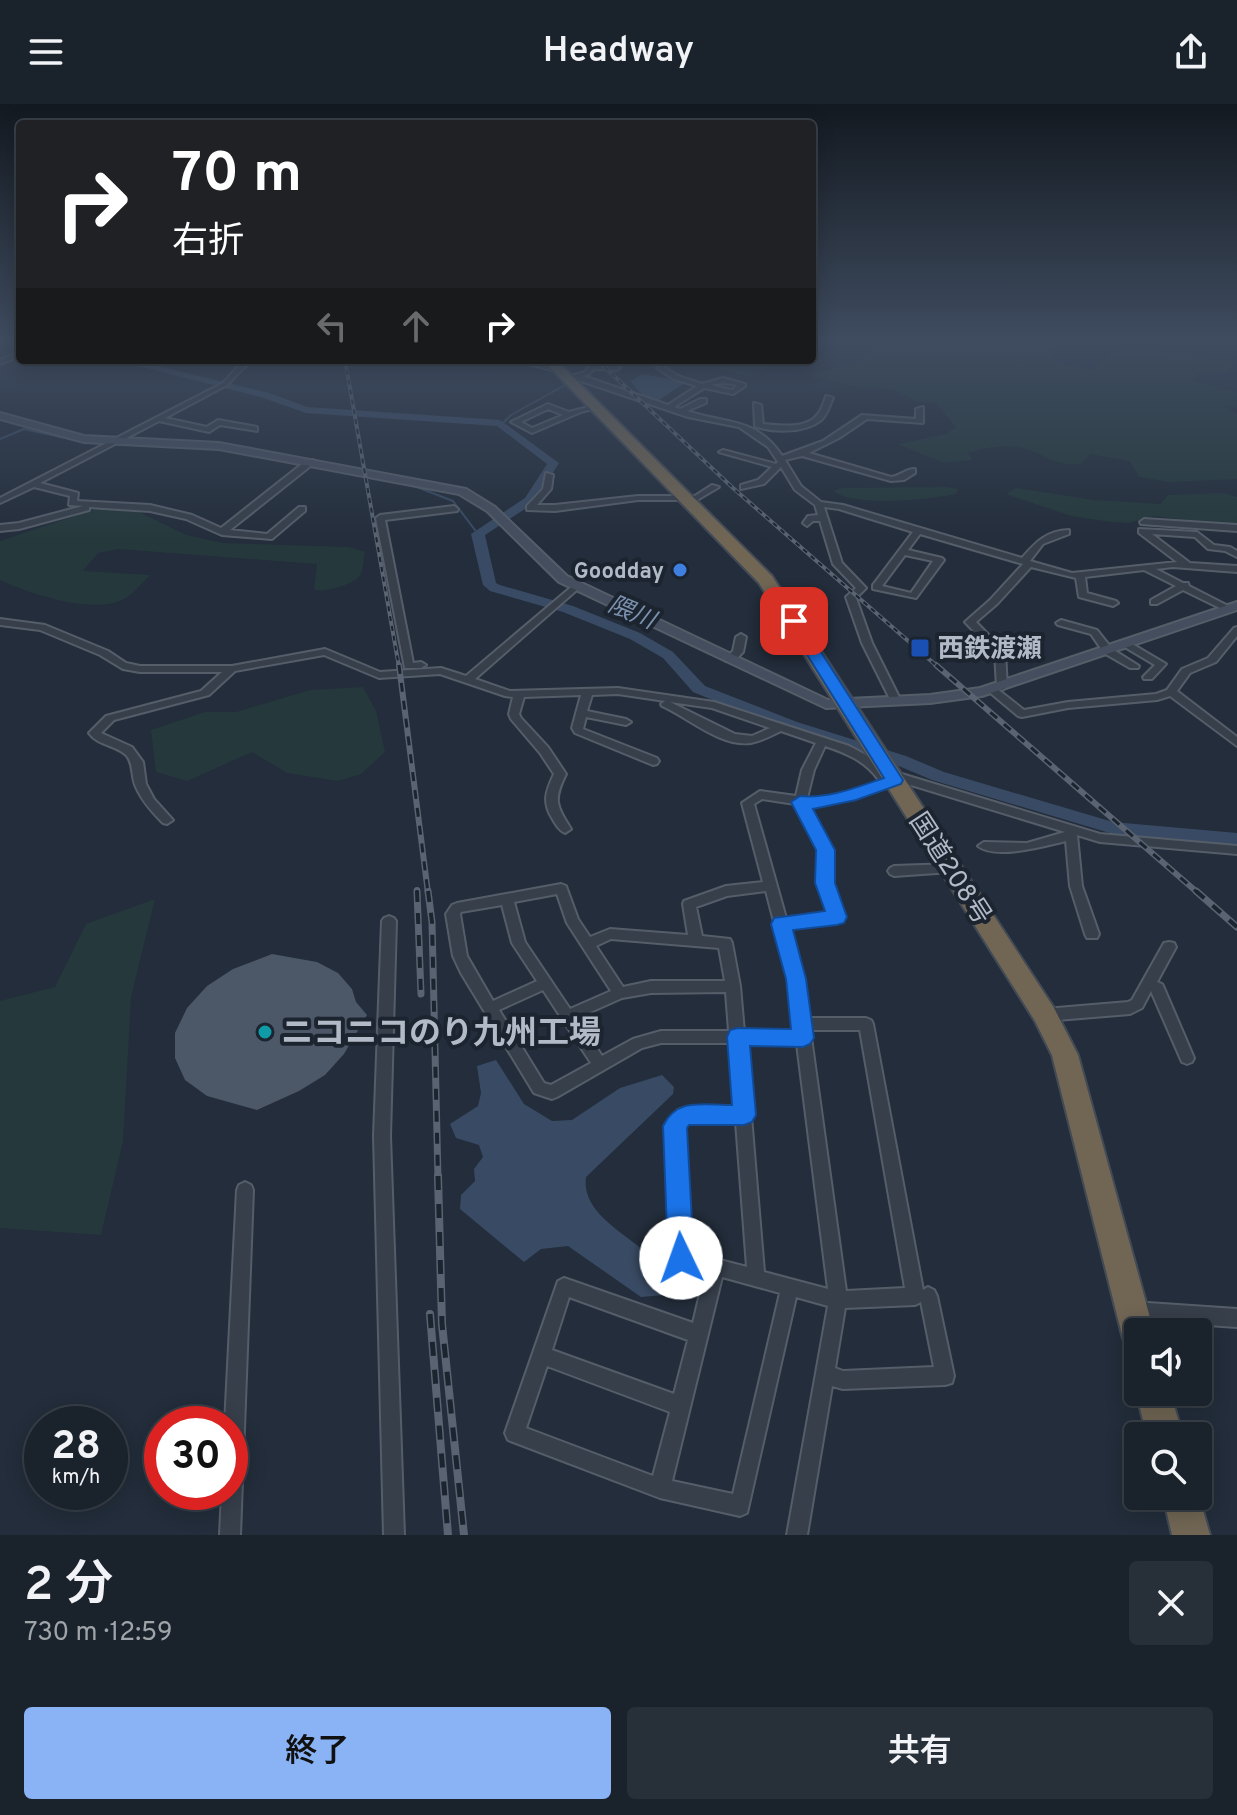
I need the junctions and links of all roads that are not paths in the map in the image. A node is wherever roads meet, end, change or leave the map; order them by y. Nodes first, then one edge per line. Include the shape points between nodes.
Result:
1 (178, 409) edge
2 (542, 409) edge
3 (555, 409) edge
4 (589, 409) edge
5 (598, 409) edge
6 (674, 409) edge
7 (686, 409) edge
8 (757, 409) edge
9 (824, 409) edge
10 (864, 409) edge
11 (920, 409) dead end
12 (681, 411) junction
13 (568, 414) junction
14 (1, 417) edge
15 (865, 417) junction
16 (158, 419) junction
17 (755, 428) junction
18 (254, 429) dead end
19 (116, 442) junction
20 (723, 452) dead end
21 (801, 453) junction
22 (310, 462) junction
23 (780, 463) junction
24 (879, 466) dead end
25 (865, 471) junction
26 (912, 471) dead end
27 (549, 475) dead end
28 (34, 484) junction
29 (715, 487) dead end
30 (0, 490) edge
31 (754, 492) dead end
32 (13, 494) junction
33 (687, 498) junction
34 (0, 501) edge
35 (100, 504) junction
36 (819, 504) junction
37 (302, 509) dead end
38 (454, 509) dead end
39 (824, 518) junction
40 (1144, 522) dead end
41 (807, 523) dead end
42 (0, 528) edge
43 (1237, 528) edge
44 (918, 531) junction
45 (222, 532) junction
46 (1066, 532) dead end
47 (903, 552) junction
48 (1237, 554) edge
49 (1027, 562) junction
50 (1187, 565) junction
51 (1142, 566) junction
52 (1237, 569) edge
53 (1080, 576) junction
54 (1185, 585) junction
55 (576, 586) junction
56 (1154, 602) dead end
57 (1113, 603) dead end
58 (1233, 609) edge
59 (0, 622) edge
60 (1061, 623) dead end
61 (1235, 634) edge
62 (741, 637) dead end
63 (1127, 644) junction
64 (1108, 651) junction
65 (730, 659) junction
66 (1134, 666) dead end
67 (232, 669) junction
68 (437, 671) junction
69 (1148, 677) dead end
70 (467, 680) junction
71 (997, 688) junction
72 (588, 691) junction
73 (1171, 692) junction
74 (519, 696) junction
75 (660, 698) junction
76 (896, 701) junction
77 (846, 703) junction
78 (581, 713) junction
79 (626, 722) dead end
80 (781, 727) junction
81 (822, 741) junction
82 (1237, 742) edge
83 (653, 761) dead end
84 (890, 778) junction
85 (800, 802) junction
86 (167, 820) dead end
87 (565, 829) dead end
88 (1071, 833) junction
89 (984, 846) dead end
90 (1237, 850) edge
91 (951, 868) junction
92 (894, 871) dead end
93 (770, 886) junction
94 (507, 899) junction
95 (389, 921) dead end
96 (781, 924) junction
97 (1092, 934) dead end
98 (696, 941) junction
99 (587, 944) junction
100 (1169, 947) dead end
101 (546, 983) junction
102 (1148, 984) junction
103 (733, 986) junction
104 (620, 993) junction
105 (490, 1008) junction
106 (1045, 1015) junction
107 (568, 1016) junction
108 (802, 1031) junction
109 (738, 1037) junction
110 (1187, 1058) dead end
111 (599, 1063) junction
112 (744, 1115) junction
113 (245, 1190) dead end
114 (715, 1269) junction
115 (756, 1277) junction
116 (790, 1287) junction
117 (928, 1296) dead end
118 (838, 1300) junction
119 (1134, 1318) edge
120 (1237, 1318) edge
121 (1212, 1319) edge
122 (698, 1334) junction
123 (541, 1355) junction
124 (825, 1374) junction
125 (680, 1406) junction
126 (660, 1488) junction
127 (1185, 1510) edge
128 (230, 1535) edge
129 (394, 1535) edge
130 (797, 1535) edge
131 (1191, 1535) edge

1 - 16 street
2 - 13 street via 515,422 532,431
3 - 13 street
4 - 13 street
5 - 33 highway, 国道208号
6 - 12 street
7 - 12 street
8 - 17 street
9 - 17 street via 808,423
10 - 15 street
11 - 15 street via 920,421
12 - 17 street
14 - 19 main road via 72,437
15 - 21 street via 848,432
16 - 18 street via 209,430 218,422
16 - 19 street
17 - 23 street
19 - 22 main road via 195,444
19 - 28 street
20 - 23 street
21 - 23 street
21 - 25 street
22 - 45 street
22 - 55 main road via 445,486 478,498 553,571
23 - 31 street via 761,482 744,487
23 - 36 street via 798,488
24 - 25 street
25 - 26 street via 896,479
27 - 33 street via 547,489 530,508
28 - 32 street
28 - 35 street via 75,495 72,503
29 - 33 street
30 - 32 street
32 - 34 street
33 - 77 highway, 国道208号 via 766,580
35 - 42 street
35 - 45 street via 174,513
36 - 39 street
36 - 44 street
37 - 45 street via 269,537
38 - 68 street via 380,518 409,666 426,664
39 - 41 street
39 - 76 street via 838,564 861,588 851,597 853,607
40 - 43 street
44 - 47 street
44 - 49 street
46 - 49 street via 1040,542
47 - 47 street via 876,587 913,596 939,560
48 - 50 street via 1211,547 1197,535 1142,531
49 - 53 street
49 - 71 street via 991,608 970,622 1000,652
50 - 51 street
50 - 52 street
51 - 53 street
51 - 54 street
53 - 57 street via 1082,595
54 - 56 street
54 - 58 street
55 - 65 main road
55 - 70 street
58 - 63 main road
59 - 67 street via 42,627 130,668
60 - 64 street via 1094,632
61 - 73 street via 1212,660 1179,678
62 - 65 street via 738,652
63 - 64 main road
63 - 69 street via 1161,664
64 - 66 street
64 - 71 main road
65 - 77 main road via 826,704
67 - 68 street via 325,652 379,675
67 - 86 street via 205,693 110,718 95,733 134,756 140,784
68 - 70 street
70 - 74 street
71 - 73 street via 1022,714
71 - 76 main road
72 - 74 street
72 - 75 street
72 - 78 street
73 - 82 street
74 - 87 street via 516,719 560,774 548,797
75 - 80 street via 714,705
75 - 80 street via 731,738 748,740
76 - 77 main road
77 - 84 highway, 国道208号
78 - 79 street
78 - 83 street via 579,731
80 - 81 street
81 - 84 street via 873,764
81 - 85 street
84 - 85 street via 850,796
84 - 88 street
84 - 91 highway, 国道208号
85 - 93 street via 760,795 748,803
85 - 96 street via 825,850 825,883 837,917
88 - 89 street via 1027,847
88 - 90 street
88 - 97 street via 1076,886
91 - 92 street
91 - 106 highway, 国道208号
93 - 96 street
93 - 98 street via 726,891 689,904
94 - 99 street via 561,889
94 - 101 street via 519,943
94 - 105 street via 457,908 453,914 460,956
95 - 129 street via 382,1136
96 - 108 street via 796,979
98 - 99 street via 610,934
98 - 103 street via 725,943
99 - 104 street
100 - 102 street
101 - 105 street
101 - 107 street
102 - 106 street via 1130,1008
102 - 110 street via 1157,988
103 - 104 street via 651,987
103 - 109 street
104 - 107 street
105 - 111 street via 539,1088 552,1092
106 - 119 highway, 国道208号 via 1065,1055
107 - 111 street
108 - 109 street
108 - 118 street
108 - 118 street via 866,1024 915,1296
109 - 111 street via 661,1037
109 - 112 street
112 - 114 street via 683,1115 675,1126 681,1258
112 - 115 street
113 - 128 street
114 - 115 street
114 - 122 street
115 - 116 street
116 - 118 street
116 - 126 street via 740,1506
117 - 124 street via 945,1376 843,1380
118 - 124 street
120 - 121 street
122 - 123 street via 564,1287
122 - 125 street
123 - 125 street
123 - 126 street via 515,1433
124 - 130 street
125 - 126 street
127 - 131 highway

